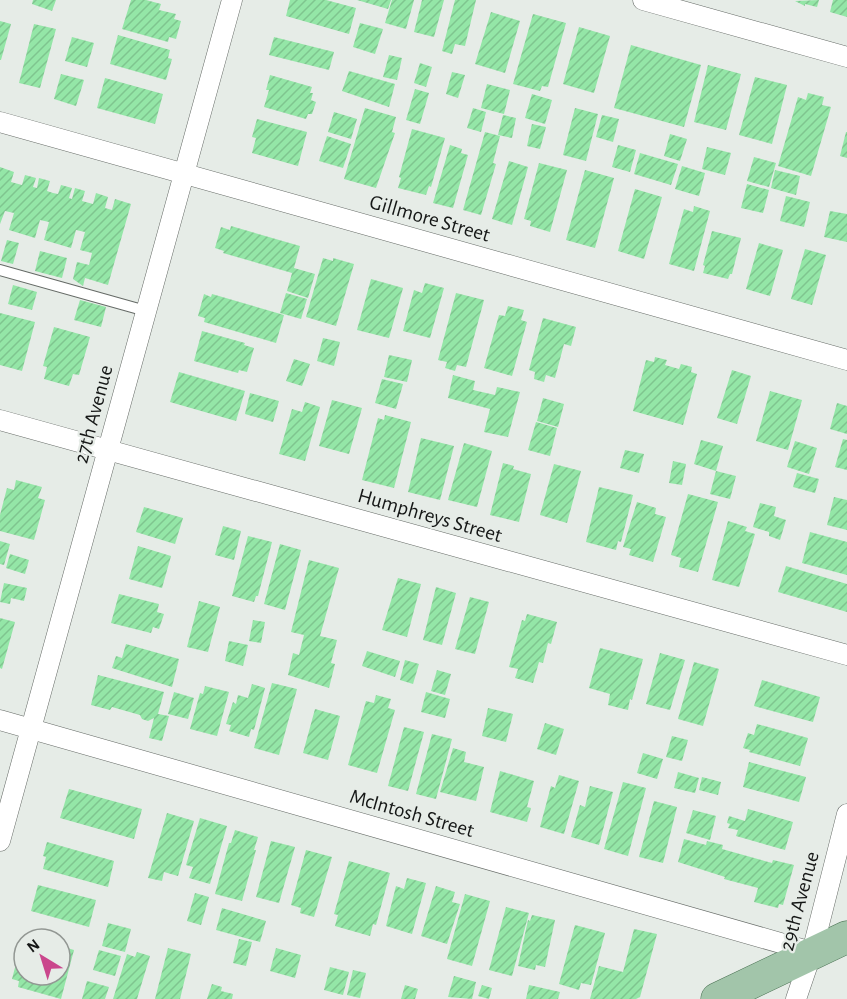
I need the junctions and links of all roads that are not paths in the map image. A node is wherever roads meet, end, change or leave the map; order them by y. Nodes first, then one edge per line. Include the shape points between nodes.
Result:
1 (232, 0) edge
2 (643, 0) edge
3 (847, 57) edge
4 (0, 122) edge
5 (184, 174) junction
6 (0, 270) edge
7 (146, 311) junction
8 (847, 360) edge
9 (0, 420) edge
10 (108, 450) junction
11 (847, 655) edge
12 (0, 720) edge
13 (31, 728) junction
14 (847, 814) edge
15 (0, 841) edge
16 (847, 937) edge
17 (812, 952) junction
18 (717, 999) edge
19 (796, 999) edge

1 - 5 street, 27th Avenue
2 - 3 street
4 - 5 street, Gillmore Street
5 - 7 street, 27th Avenue
5 - 8 street, Gillmore Street
6 - 7 lane
7 - 10 street, 27th Avenue
9 - 10 street, Humphreys Street
10 - 11 street, Humphreys Street
10 - 13 street, 27th Avenue
12 - 13 street, McIntosh Street
13 - 15 street, 27th Avenue
13 - 17 street, McIntosh Street
14 - 17 street, 29th Avenue
16 - 17 main road
17 - 18 main road
17 - 19 street, 29th Avenue

